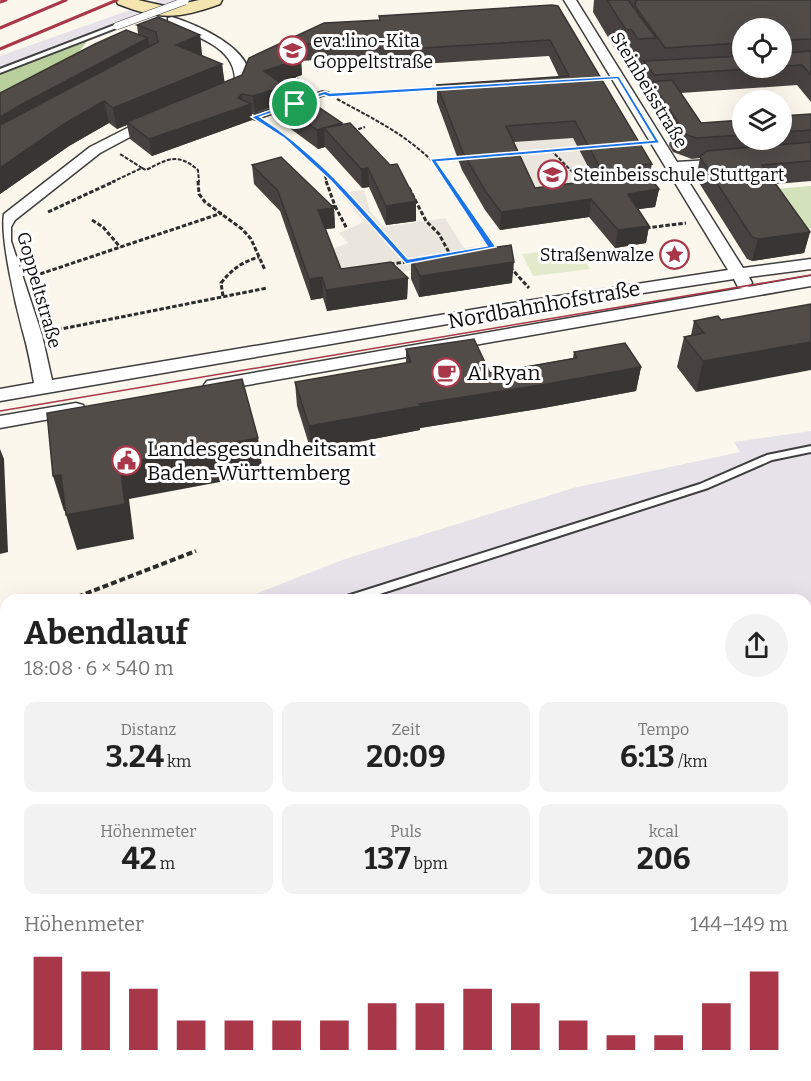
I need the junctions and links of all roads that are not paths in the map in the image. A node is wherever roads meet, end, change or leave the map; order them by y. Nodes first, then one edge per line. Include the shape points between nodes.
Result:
1 (124, 0) edge
2 (186, 0) edge
3 (214, 0) edge
4 (577, 5) edge
5 (168, 20) junction
6 (108, 25) dead end
7 (0, 65) edge
8 (0, 71) edge
9 (327, 94) road end
10 (212, 97) edge
11 (168, 112) edge
12 (245, 114) edge
13 (742, 162) edge
14 (673, 167) junction
15 (811, 264) edge
16 (736, 273) junction
17 (811, 281) edge
18 (747, 293) junction
19 (44, 387) junction
20 (199, 388) edge
21 (0, 395) edge
22 (93, 406) edge
23 (0, 422) edge
24 (811, 449) edge
25 (367, 594) edge

1 - 5 street
2 - 8 lane, bridge
3 - 5 street
4 - 14 street, Steinbeisstraße via 624,77
5 - 10 street via 223,44 240,68 243,75 238,86
6 - 7 lane
9 - 12 lane via 255,117
11 - 19 street, Goppeltstraße via 95,150 5,222 1,234 33,335
13 - 14 street
14 - 16 street, Steinbeisstraße
15 - 16 street, Nordbahnhofstraße
16 - 18 street, Steinbeisstraße
16 - 19 street, Nordbahnhofstraße
17 - 18 street, Nordbahnhofstraße
18 - 20 street, Nordbahnhofstraße
19 - 21 street, Nordbahnhofstraße
22 - 23 street
24 - 25 lane via 770,457 705,486

